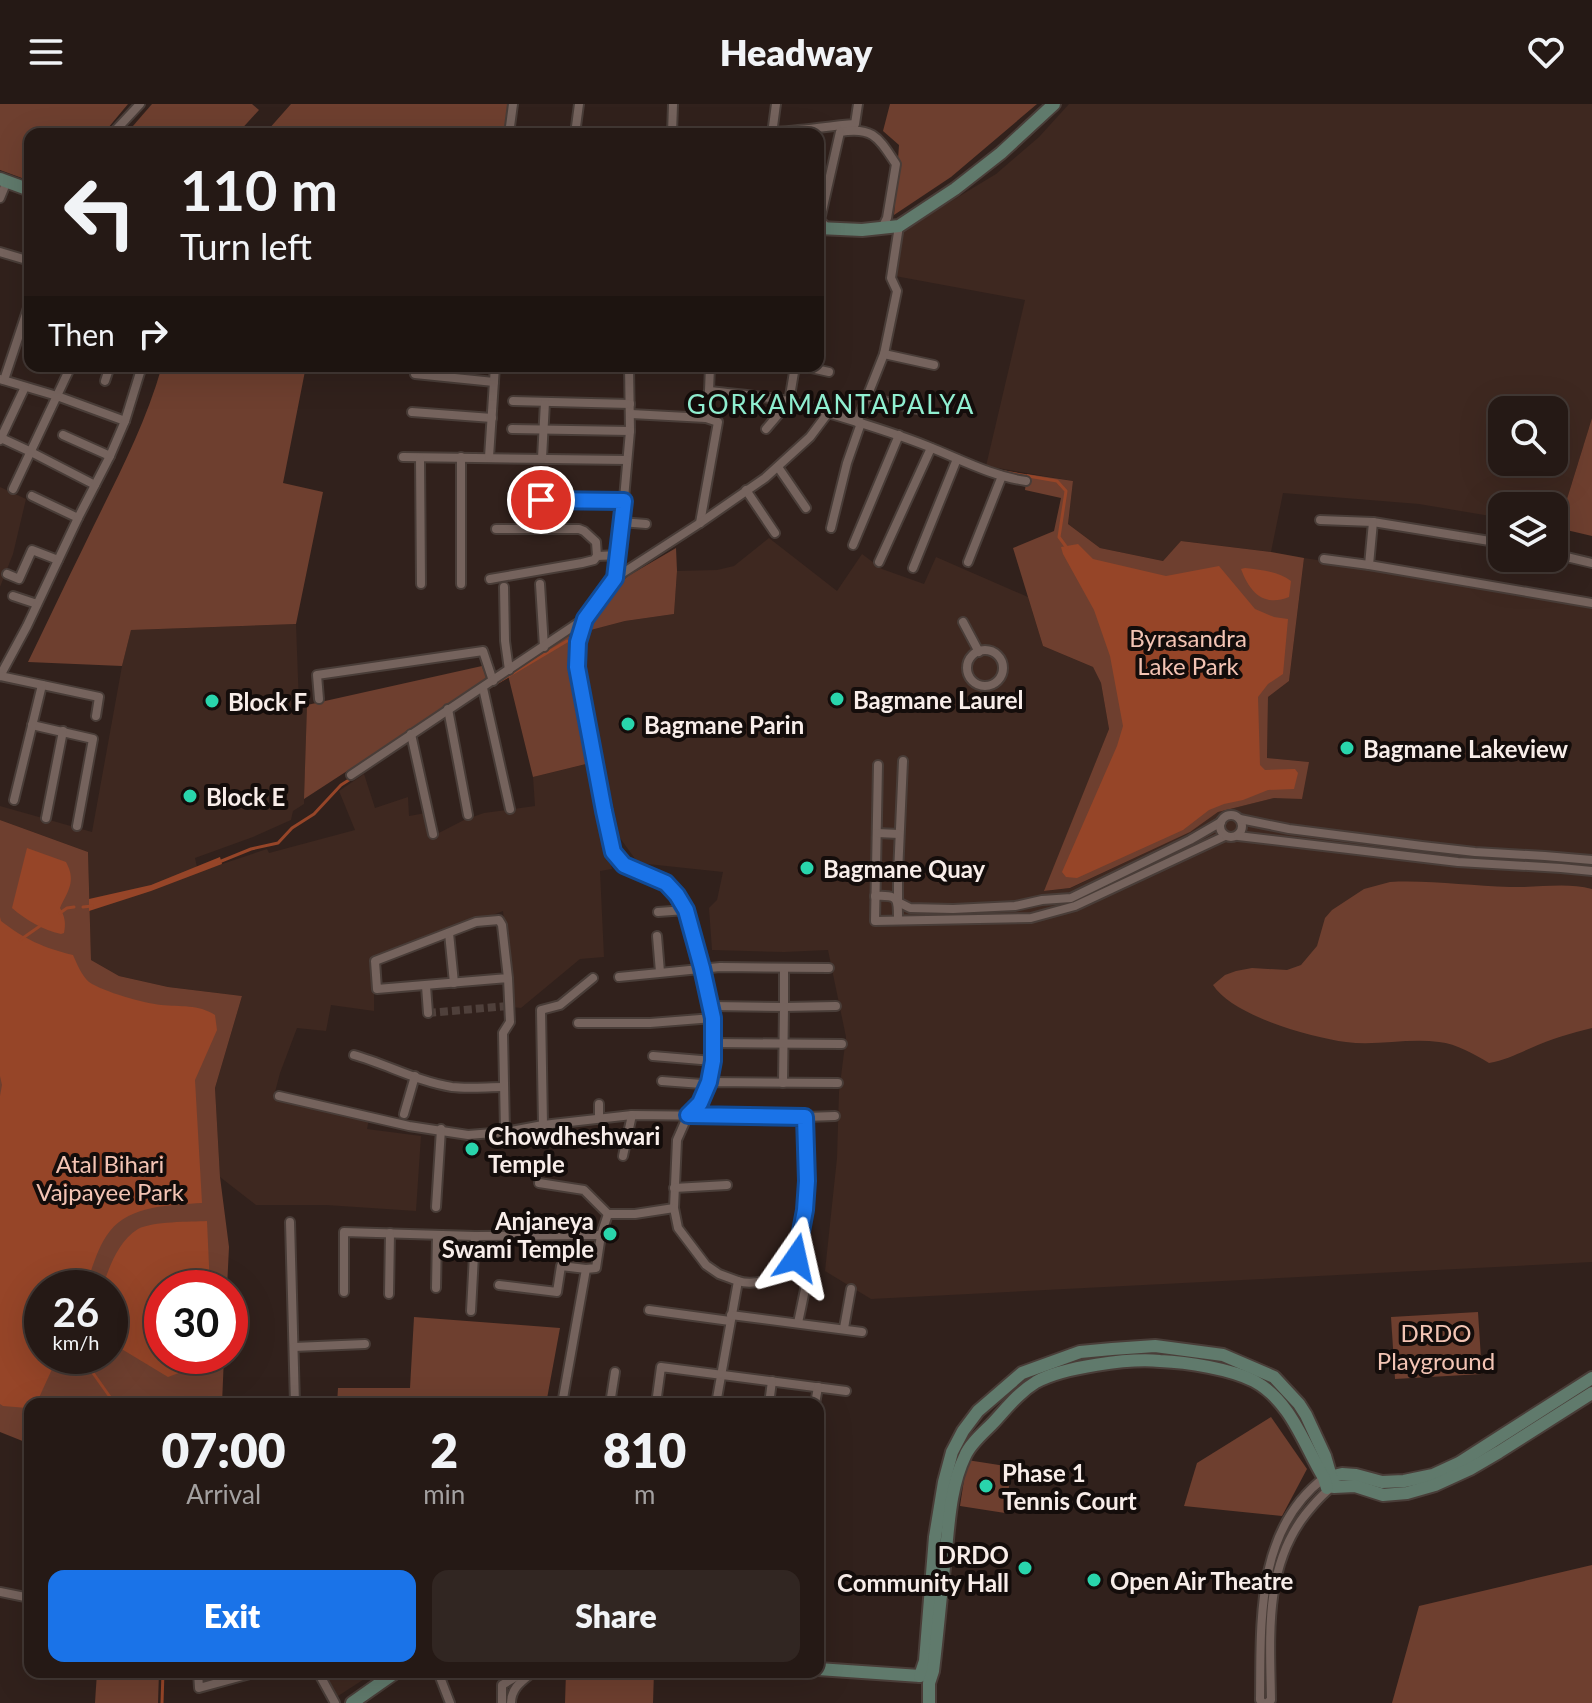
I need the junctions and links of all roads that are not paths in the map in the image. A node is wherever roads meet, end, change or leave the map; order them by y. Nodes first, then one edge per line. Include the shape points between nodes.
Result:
1 (140, 104) edge
2 (513, 104) edge
3 (579, 104) edge
4 (673, 104) edge
5 (776, 104) edge
6 (858, 104) edge
7 (1054, 104) edge
8 (118, 128) edge
9 (510, 128) edge
10 (576, 128) edge
11 (672, 128) edge
12 (773, 128) edge
13 (818, 128) edge
14 (3, 180) edge
15 (24, 188) edge
16 (0, 198) edge
17 (824, 202) edge
18 (899, 226) junction
19 (824, 228) edge
20 (882, 228) junction
21 (0, 252) edge
22 (24, 259) edge
23 (24, 330) edge
24 (884, 354) junction
25 (934, 365) dead end
26 (824, 371) edge
27 (68, 372) edge
28 (108, 372) edge
29 (140, 372) edge
30 (495, 372) edge
31 (629, 372) edge
32 (710, 372) edge
33 (794, 372) edge
34 (829, 372) dead end
35 (415, 374) dead end
36 (2, 379) edge
37 (105, 381) dead end
38 (494, 382) junction
39 (25, 387) junction
40 (709, 391) junction
41 (57, 396) junction
42 (867, 397) junction
43 (513, 401) dead end
44 (545, 402) junction
45 (789, 402) junction
46 (630, 409) junction
47 (921, 410) dead end
48 (412, 412) dead end
49 (828, 413) junction
50 (492, 418) junction
51 (706, 418) junction
52 (125, 421) junction
53 (859, 423) junction
54 (512, 429) dead end
55 (766, 429) dead end
56 (544, 430) junction
57 (630, 431) junction
58 (63, 435) dead end
59 (899, 435) junction
60 (0, 439) edge
61 (931, 448) junction
62 (29, 451) junction
63 (110, 456) junction
64 (403, 457) dead end
65 (461, 457) junction
66 (489, 457) junction
67 (420, 458) junction
68 (542, 458) junction
69 (957, 459) junction
70 (627, 460) junction
71 (699, 462) dead end
72 (710, 465) junction
73 (778, 467) junction
74 (1002, 476) junction
75 (1026, 481) dead end
76 (95, 485) junction
77 (13, 489) dead end
78 (746, 490) junction
79 (32, 496) dead end
80 (541, 500) dead end
81 (624, 501) junction
82 (806, 508) dead end
83 (78, 518) junction
84 (1320, 520) dead end
85 (621, 522) junction
86 (1373, 522) junction
87 (700, 523) junction
88 (646, 524) dead end
89 (831, 528) dead end
90 (496, 529) dead end
91 (775, 533) dead end
92 (1488, 541) edge
93 (853, 545) dead end
94 (619, 555) junction
95 (597, 556) junction
96 (1568, 557) edge
97 (1324, 559) dead end
98 (58, 560) junction
99 (879, 562) dead end
100 (968, 562) dead end
101 (1592, 563) edge
102 (1369, 565) junction
103 (913, 568) dead end
104 (7, 574) dead end
105 (615, 578) junction
106 (490, 579) dead end
107 (421, 584) dead end
108 (461, 584) dead end
109 (540, 584) dead end
110 (504, 587) dead end
111 (13, 596) dead end
112 (1592, 603) edge
113 (37, 604) junction
114 (585, 619) junction
115 (963, 622) dead end
116 (544, 647) junction
117 (979, 652) junction
118 (509, 670) junction
119 (0, 676) edge
120 (493, 681) junction
121 (42, 685) junction
122 (483, 688) junction
123 (319, 699) dead end
124 (448, 709) junction
125 (96, 716) dead end
126 (32, 725) junction
127 (63, 731) junction
128 (411, 734) junction
129 (903, 761) dead end
130 (878, 765) dead end
131 (351, 775) dead end
132 (14, 800) dead end
133 (510, 809) dead end
134 (468, 815) dead end
135 (46, 818) dead end
136 (1240, 819) junction
137 (1221, 822) junction
138 (77, 826) dead end
139 (877, 833) junction
140 (433, 834) dead end
141 (899, 834) junction
142 (1225, 836) junction
143 (1238, 836) junction
144 (1592, 860) edge
145 (1592, 871) edge
146 (875, 896) junction
147 (898, 902) junction
148 (686, 910) junction
149 (658, 912) dead end
150 (898, 920) junction
151 (449, 933) junction
152 (657, 936) dead end
153 (702, 968) junction
154 (784, 968) junction
155 (829, 968) dead end
156 (660, 972) junction
157 (619, 977) dead end
158 (593, 978) dead end
159 (454, 983) junction
160 (426, 986) junction
161 (505, 990) junction
162 (711, 1006) junction
163 (836, 1006) dead end
164 (784, 1007) junction
165 (428, 1013) dead end
166 (713, 1018) junction
167 (578, 1023) dead end
168 (714, 1043) junction
169 (783, 1043) junction
170 (842, 1044) dead end
171 (354, 1055) dead end
172 (653, 1056) dead end
173 (713, 1061) junction
174 (415, 1076) junction
175 (662, 1081) dead end
176 (709, 1082) junction
177 (783, 1083) junction
178 (838, 1083) dead end
179 (503, 1087) junction
180 (279, 1096) dead end
181 (599, 1104) dead end
182 (404, 1114) dead end
183 (632, 1115) junction
184 (688, 1115) junction
185 (835, 1116) dead end
186 (805, 1117) junction
187 (599, 1118) junction
188 (543, 1125) junction
189 (441, 1129) junction
190 (505, 1132) junction
191 (623, 1156) dead end
192 (539, 1183) dead end
193 (727, 1185) dead end
194 (674, 1188) junction
195 (436, 1207) dead end
196 (674, 1208) junction
197 (608, 1214) junction
198 (290, 1222) dead end
199 (390, 1233) junction
200 (437, 1235) junction
201 (601, 1235) junction
202 (475, 1236) junction
203 (586, 1269) junction
204 (794, 1269) junction
205 (738, 1281) junction
206 (499, 1285) dead end
207 (436, 1288) dead end
208 (851, 1289) dead end
209 (344, 1292) dead end
210 (389, 1294) dead end
211 (649, 1310) dead end
212 (471, 1311) dead end
213 (731, 1318) junction
214 (798, 1323) junction
215 (844, 1328) junction
216 (862, 1332) dead end
217 (365, 1344) dead end
218 (294, 1347) junction
219 (615, 1372) dead end
220 (721, 1375) junction
221 (1592, 1378) edge
222 (772, 1381) junction
223 (818, 1387) junction
224 (846, 1391) dead end
225 (1592, 1393) edge
226 (295, 1398) edge
227 (563, 1398) edge
228 (611, 1398) edge
229 (657, 1398) edge
230 (717, 1398) edge
231 (770, 1398) edge
232 (816, 1398) edge
233 (1329, 1483) junction
234 (941, 1538) junction
235 (0, 1592) edge
236 (24, 1597) edge
237 (1270, 1664) junction
238 (1260, 1665) junction
239 (824, 1670) edge
240 (198, 1678) edge
241 (235, 1678) edge
242 (321, 1678) edge
243 (387, 1678) edge
244 (440, 1678) edge
245 (514, 1678) edge
246 (526, 1678) edge
247 (925, 1680) junction
248 (335, 1703) edge
249 (352, 1703) edge
250 (450, 1703) edge
251 (502, 1703) edge
252 (511, 1703) edge
253 (929, 1703) edge
254 (1265, 1703) edge

1 - 8 street
2 - 9 street
3 - 10 street
4 - 11 street
5 - 12 street
6 - 13 street via 855,124
7 - 18 street via 967,180
14 - 15 street
14 - 16 street
17 - 20 street via 840,132 870,133 896,164
18 - 20 street
18 - 24 street via 891,278 897,291
19 - 20 street
21 - 22 street
23 - 36 street
24 - 25 street
24 - 42 street
26 - 34 street
27 - 41 street
28 - 37 street
29 - 52 street
30 - 38 street
31 - 46 street
32 - 40 street
33 - 45 street
35 - 38 street
36 - 39 street
38 - 50 street
39 - 41 street
39 - 60 street
40 - 45 street
40 - 51 street
41 - 52 street
41 - 62 street
42 - 47 street
42 - 53 street
43 - 44 street
44 - 46 street
44 - 56 street
45 - 49 street
45 - 55 street
46 - 51 street
46 - 57 street
48 - 50 street
49 - 53 street
49 - 73 street
50 - 66 street
51 - 72 street via 718,422
52 - 63 street
53 - 59 street
53 - 89 street
54 - 56 street
56 - 57 street
56 - 68 street
57 - 70 street
58 - 63 street
59 - 61 street
59 - 93 street
60 - 62 street
61 - 69 street
61 - 99 street
62 - 76 street
62 - 77 street
63 - 76 street
64 - 67 street
65 - 66 street
65 - 67 street
65 - 108 street
66 - 68 street
67 - 107 street
68 - 70 street
69 - 74 street
69 - 103 street
70 - 81 street
71 - 72 street
72 - 87 street
73 - 78 street
73 - 82 street
74 - 75 street
74 - 100 street
76 - 83 street
78 - 87 street
78 - 91 street
79 - 83 street
80 - 81 street
81 - 85 street
83 - 98 street
84 - 86 street
85 - 88 street
85 - 94 street
86 - 92 street
86 - 102 street
87 - 105 street
90 - 95 street via 579,529 596,542
94 - 95 street
94 - 105 street
95 - 106 street
96 - 101 street
97 - 102 street
98 - 104 street via 32,550 19,579
98 - 113 street
102 - 112 street
105 - 114 street
109 - 116 street
110 - 118 street
111 - 113 street
113 - 119 street
114 - 116 street
114 - 148 street via 577,667 613,852 624,865 666,883
115 - 117 street
116 - 118 street
117 - 117 street via 968,664 969,677 980,685 993,684 1002,674 1001,660 990,651
118 - 120 street
119 - 121 street
120 - 122 street
120 - 123 street via 483,651 317,675
121 - 125 street via 99,697
121 - 126 street
122 - 124 street
122 - 133 street
124 - 128 street
124 - 134 street
126 - 127 street
126 - 132 street
127 - 135 street
127 - 138 street via 93,739
128 - 131 street
128 - 140 street
129 - 141 street
130 - 139 street
136 - 137 street via 1230,816
136 - 143 street
136 - 144 street via 1462,851
137 - 142 street
137 - 147 street via 1071,898 953,909 910,908
139 - 141 street
139 - 146 street
141 - 147 street
142 - 143 street
142 - 150 street via 1075,906 1031,918
143 - 145 street via 1458,862
146 - 147 street via 889,895
146 - 150 street via 875,921
147 - 150 street
148 - 149 street
148 - 153 street
151 - 159 street
151 - 160 street via 375,961 377,989
151 - 161 street via 499,920
152 - 156 street
153 - 154 street
153 - 156 street
153 - 162 street
154 - 155 street
154 - 164 street
156 - 157 street
158 - 188 street via 560,1005 541,1010
159 - 160 street
159 - 161 street
160 - 165 street
161 - 179 street via 510,1022 503,1033
162 - 164 street
162 - 166 street
163 - 164 street
164 - 169 street
166 - 167 street
166 - 168 street
168 - 169 street
168 - 173 street
169 - 170 street
169 - 177 street
171 - 174 street
172 - 173 street
173 - 176 street
174 - 179 street via 452,1087
174 - 182 street
175 - 176 street
176 - 177 street
176 - 184 street
177 - 178 street
179 - 190 street
180 - 189 street
181 - 187 street
183 - 184 street
183 - 187 street
183 - 191 street
184 - 186 street
184 - 194 street via 677,1140
185 - 186 street
186 - 204 street via 805,1210
187 - 188 street
188 - 190 street
189 - 190 street via 468,1135
189 - 195 street
192 - 197 street via 584,1190
193 - 194 street
194 - 196 street
196 - 197 street
196 - 205 street via 678,1228 706,1265
197 - 201 street
198 - 218 street
199 - 200 street
199 - 209 street via 344,1232
199 - 210 street
200 - 202 street
200 - 207 street
201 - 202 street
201 - 203 street via 596,1268
202 - 212 street
203 - 206 street via 561,1266 557,1292
203 - 227 street
204 - 205 street via 762,1281
204 - 214 street via 805,1270 807,1280
205 - 213 street
208 - 215 street
211 - 213 street
213 - 214 street
213 - 220 street
214 - 215 street
215 - 216 street
217 - 218 street
218 - 226 street
219 - 228 street
220 - 222 street
220 - 229 street via 661,1367
220 - 230 street
221 - 233 street via 1433,1475 1382,1482 1342,1474
222 - 223 street
222 - 231 street
223 - 224 street
223 - 232 street
225 - 233 street via 1435,1485 1383,1495
233 - 234 street via 1283,1406 1256,1382 1213,1367 1160,1360 1079,1368 1038,1381 1020,1394 966,1452
233 - 234 street via 1325,1456 1306,1415 1274,1377 1223,1355 1192,1350 1155,1346 1080,1352 1022,1373 963,1431 944,1482
233 - 237 street via 1283,1553 1271,1608
233 - 238 street via 1316,1485 1300,1503 1275,1545 1263,1596
234 - 247 street
235 - 236 street
237 - 238 street
237 - 254 street via 1271,1700
238 - 254 street via 1260,1700
239 - 247 street
240 - 241 street via 199,1688
242 - 248 street
243 - 249 street
244 - 250 street
245 - 251 street via 502,1685
246 - 252 street via 513,1689
247 - 253 street

